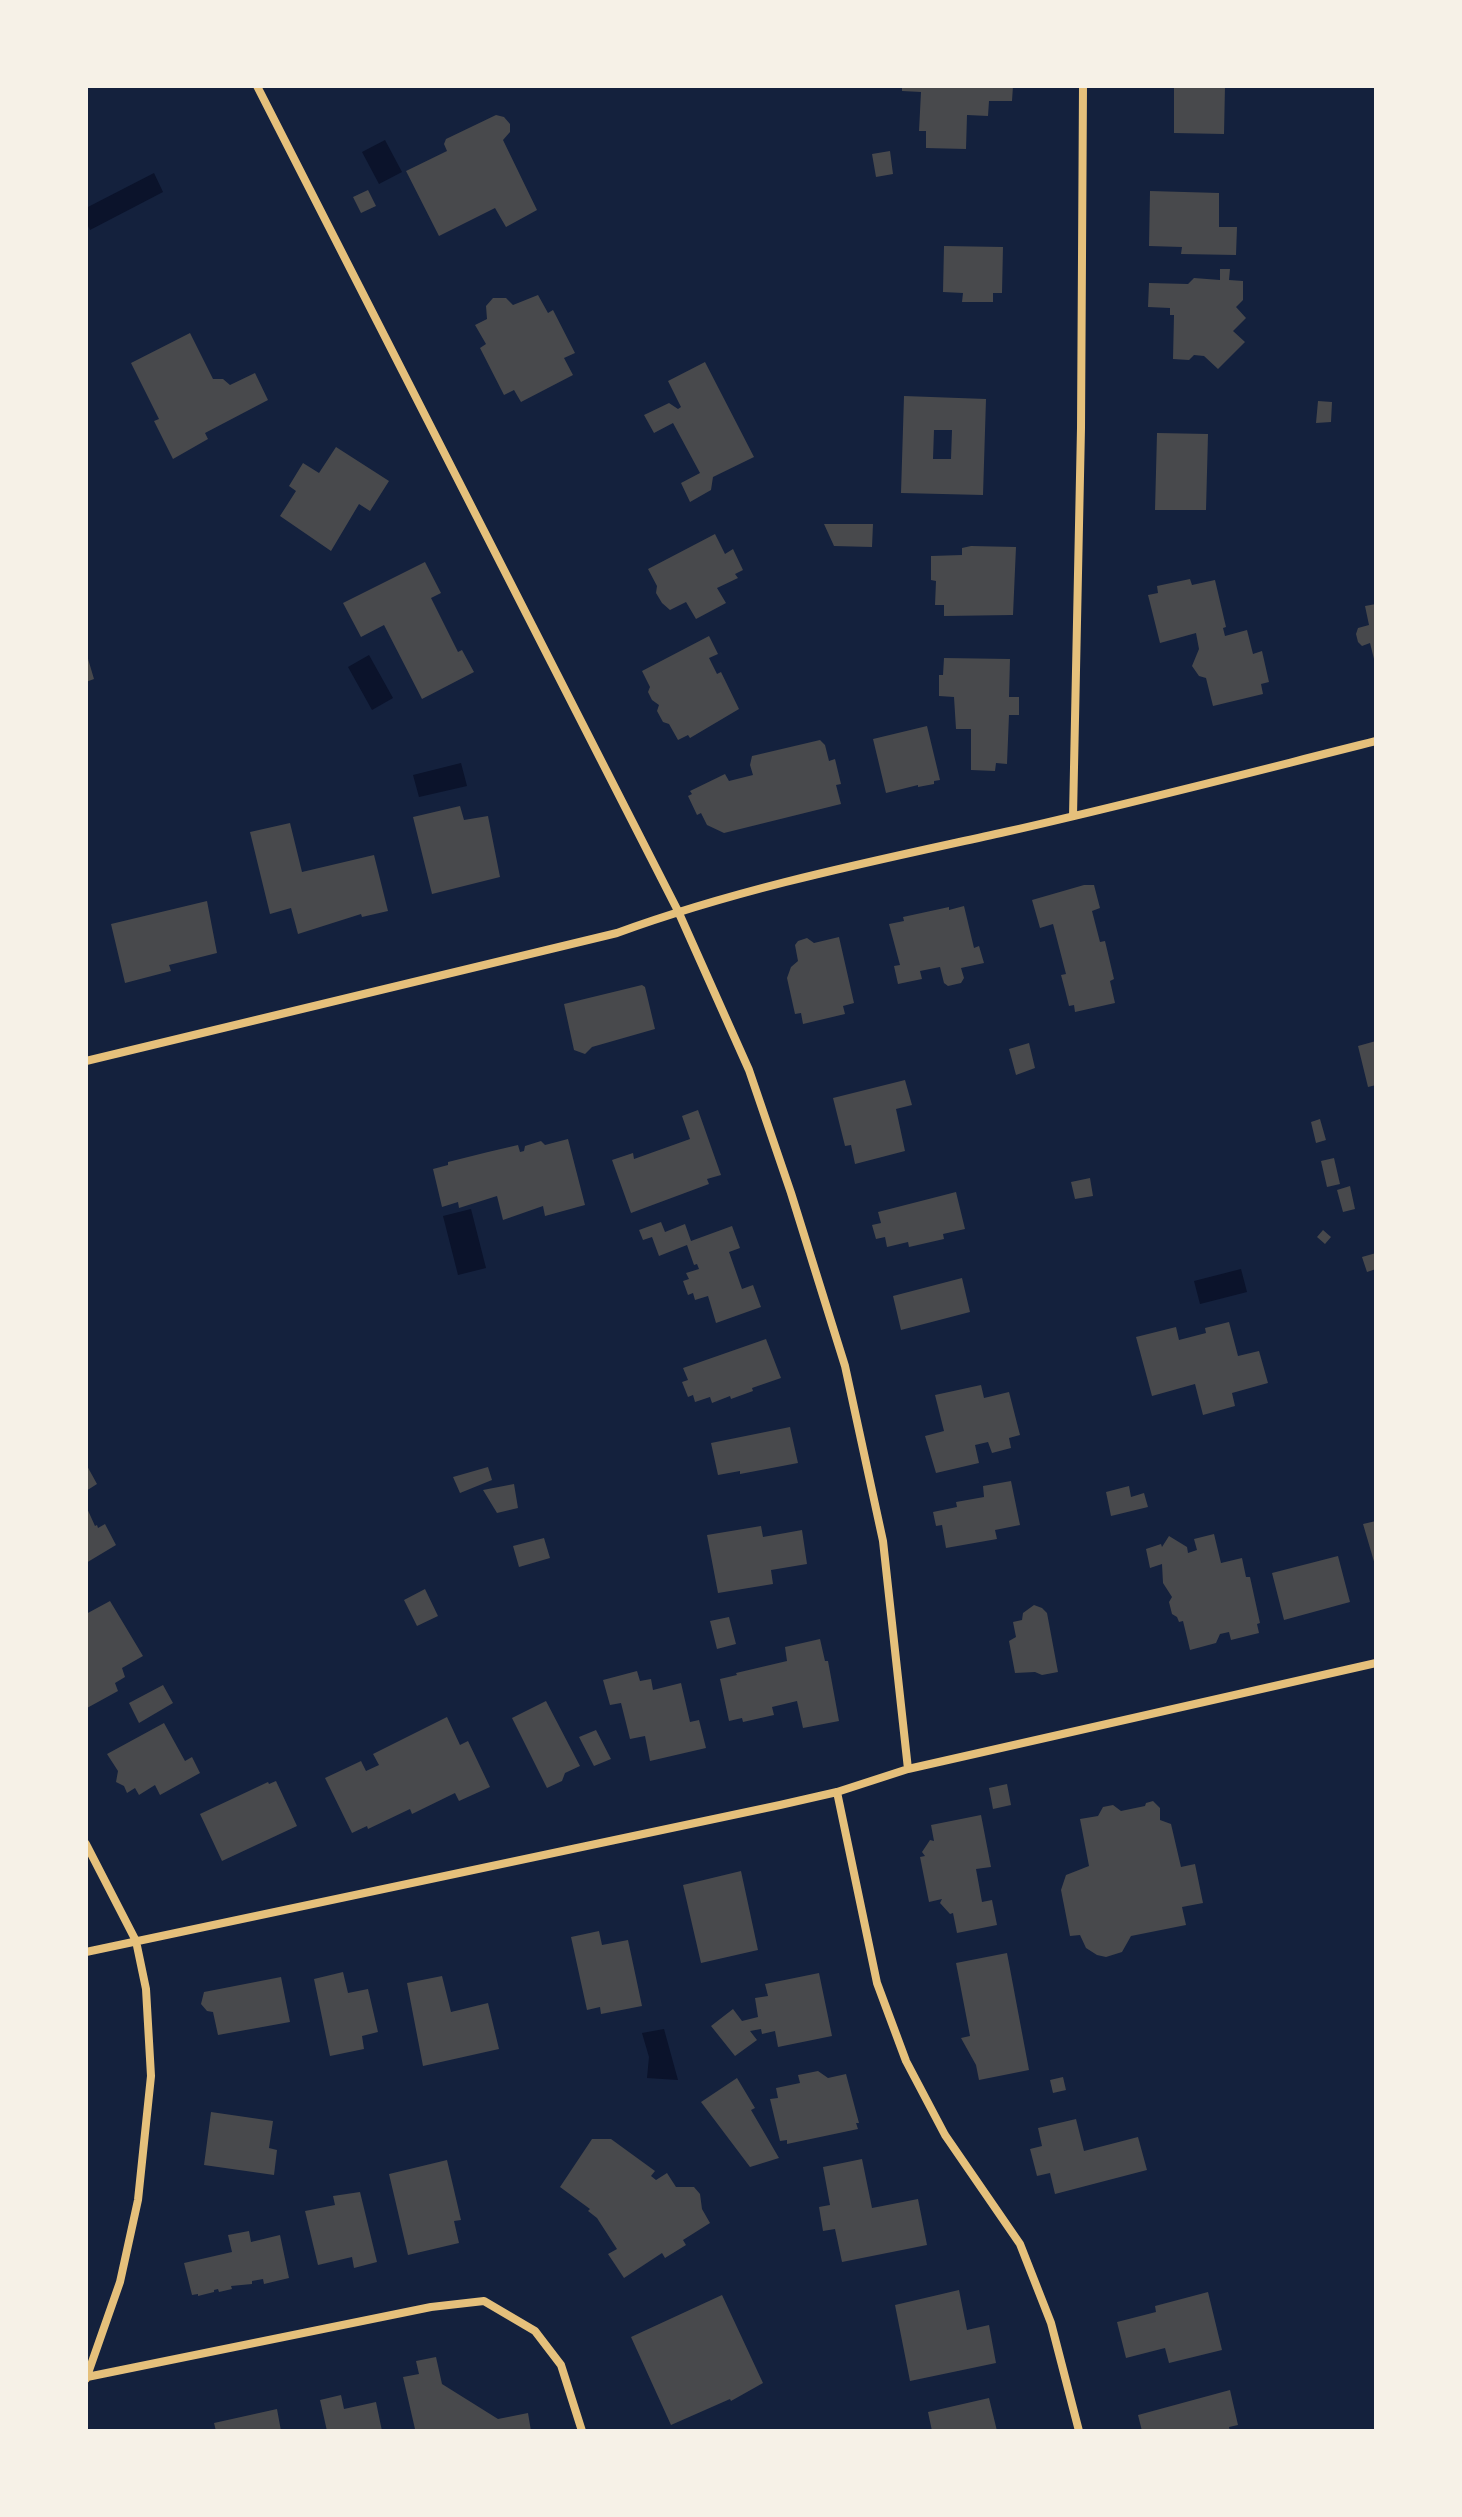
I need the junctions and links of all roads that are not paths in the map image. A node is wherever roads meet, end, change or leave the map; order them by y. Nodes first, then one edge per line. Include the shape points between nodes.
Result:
1 (257, 86) edge
2 (1083, 86) edge
3 (1376, 741) edge
4 (1073, 816) junction
5 (678, 911) junction
6 (86, 1061) edge
7 (1376, 1663) edge
8 (908, 1769) junction
9 (837, 1792) junction
10 (86, 1844) edge
11 (136, 1941) junction
12 (86, 1952) edge
13 (87, 2378) edge
14 (582, 2431) edge
15 (1079, 2431) edge

1 - 5 street
2 - 4 street
3 - 4 street
4 - 5 street
5 - 6 street via 602,937
5 - 8 street via 749,1070 845,1366 883,1541
7 - 8 street
8 - 9 street
9 - 11 street
9 - 15 street via 877,1983 906,2061 945,2135 1020,2244 1051,2323
10 - 11 street
11 - 12 street
11 - 13 street via 146,1989 151,2076 138,2200 120,2282
13 - 14 street via 431,2307 484,2301 535,2331 561,2365

